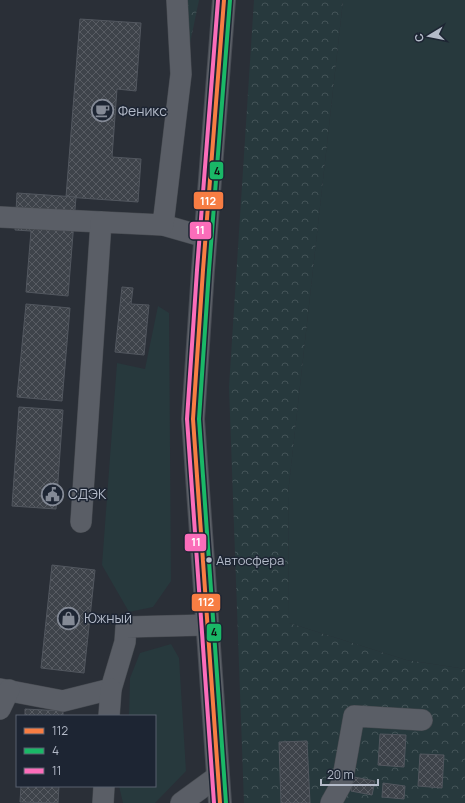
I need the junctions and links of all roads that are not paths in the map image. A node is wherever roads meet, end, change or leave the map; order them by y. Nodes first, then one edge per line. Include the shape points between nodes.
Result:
1 (177, 0) edge
2 (224, 0) edge
3 (0, 217) edge
4 (102, 222) junction
5 (163, 225) junction
6 (205, 238) junction
7 (81, 522) dead end
8 (207, 625) junction
9 (110, 689) junction
10 (5, 690) edge
11 (0, 709) edge
12 (109, 715) edge
13 (422, 720) dead end
14 (218, 776) junction
15 (104, 787) edge
16 (103, 803) edge
17 (181, 803) edge
18 (220, 803) edge
19 (331, 803) edge

1 - 5 lane via 181,74
2 - 6 main road
3 - 4 lane
4 - 5 lane
4 - 7 lane
5 - 6 lane
6 - 8 main road via 194,418
8 - 9 lane via 126,627 125,642
8 - 14 main road
9 - 10 lane via 63,701
9 - 12 lane
10 - 11 lane
13 - 19 lane via 354,716 342,783
14 - 17 lane
14 - 18 main road
15 - 16 lane

